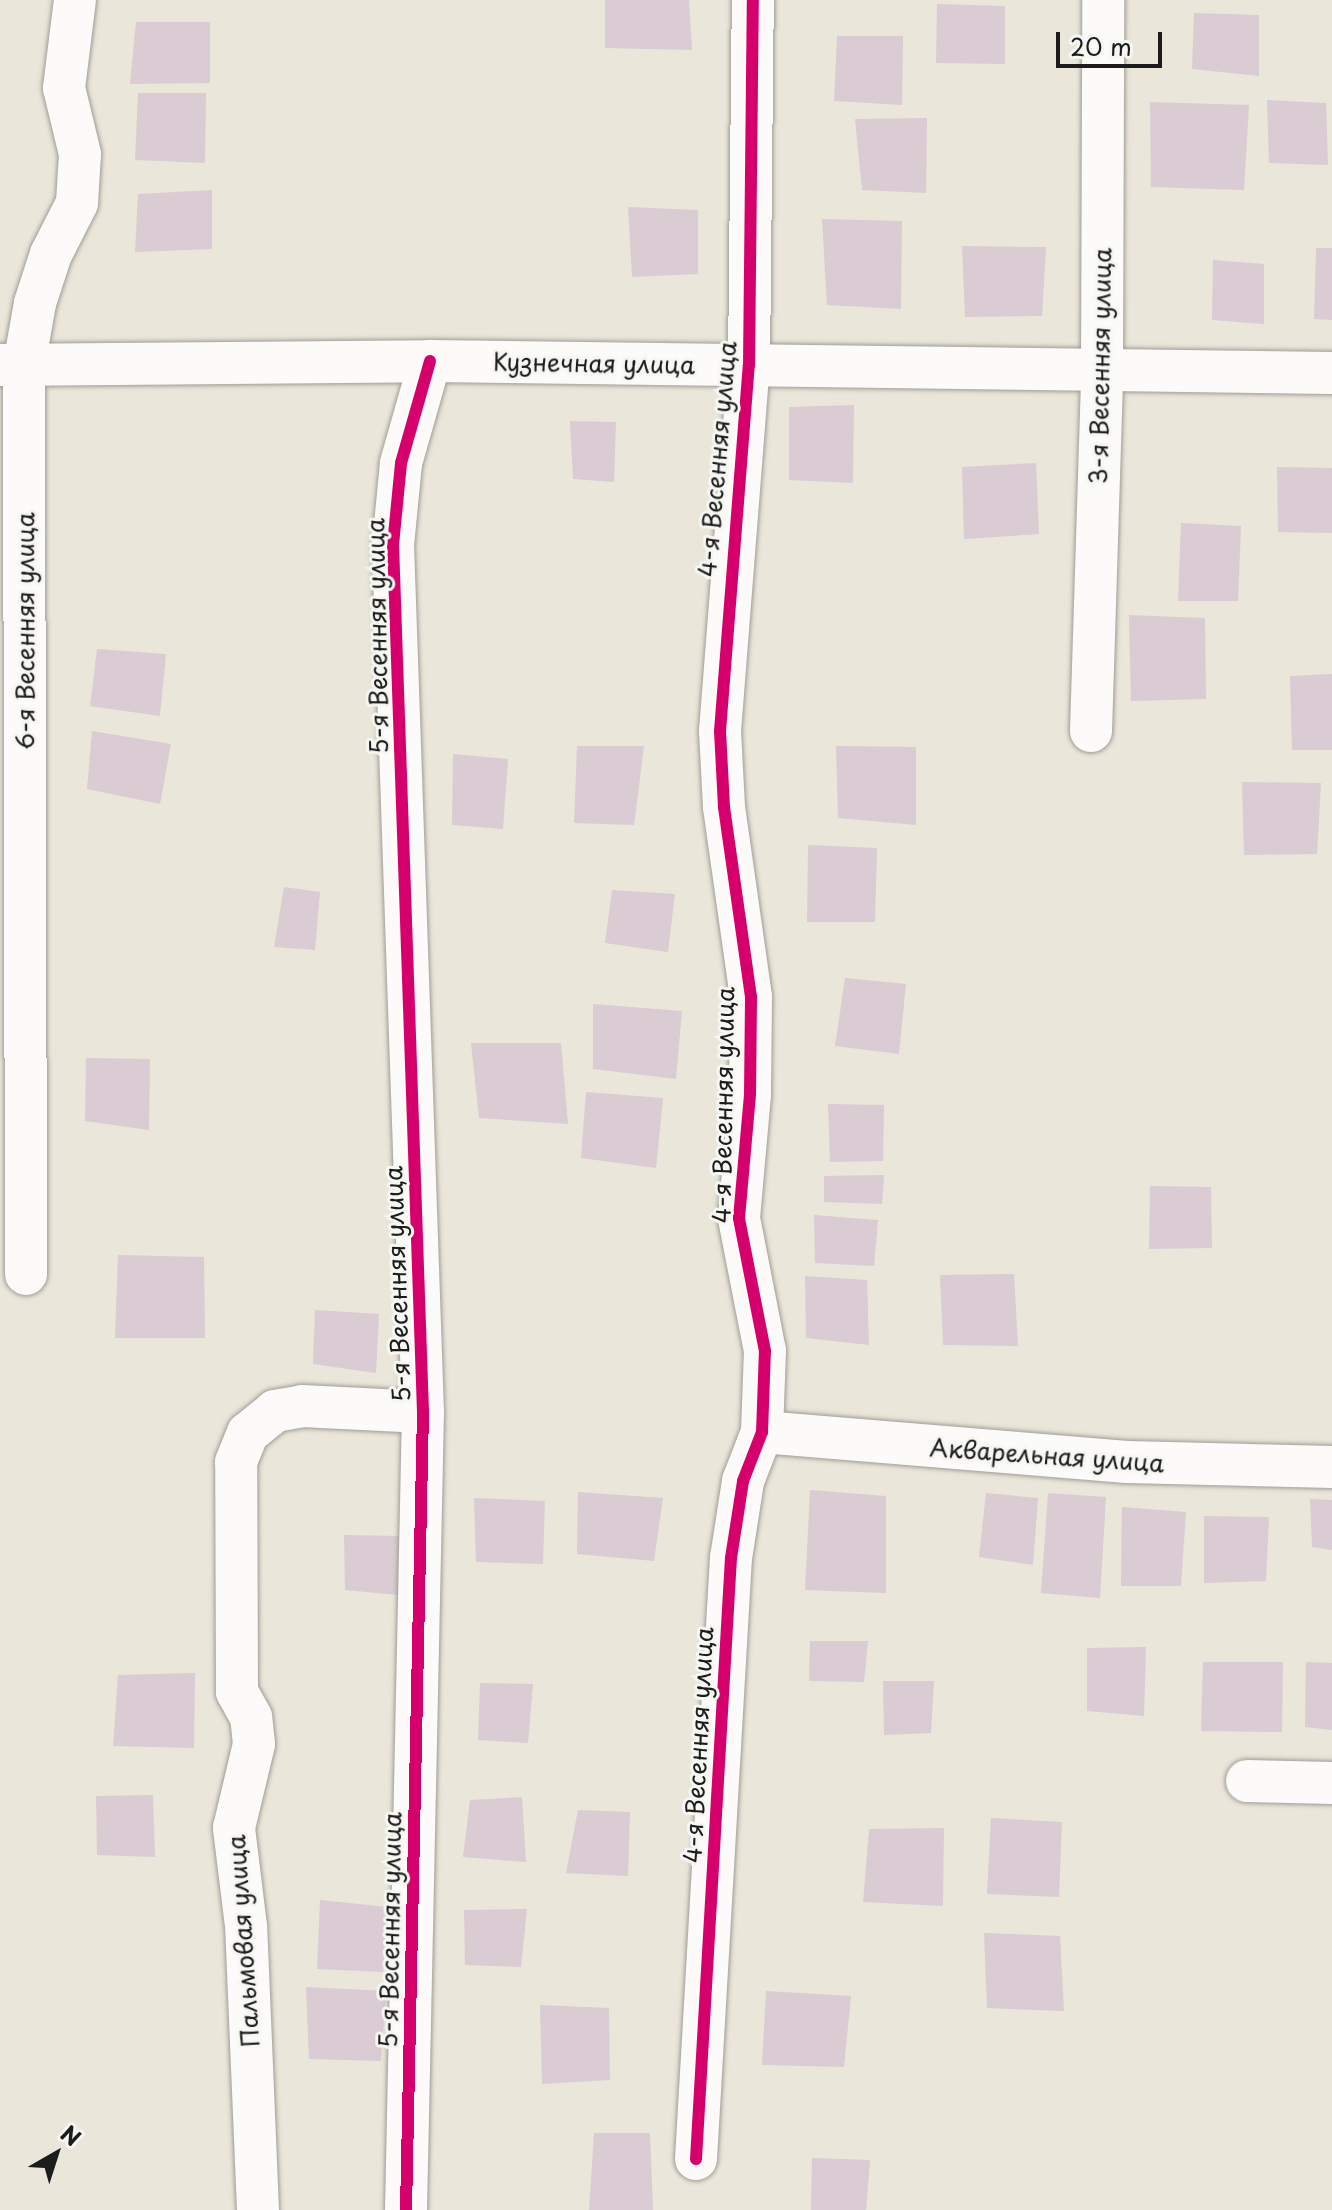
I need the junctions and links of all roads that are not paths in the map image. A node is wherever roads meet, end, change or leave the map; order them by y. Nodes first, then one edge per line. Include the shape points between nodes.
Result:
1 (75, 0) edge
2 (753, 0) edge
3 (1103, 0) edge
4 (430, 361) junction
5 (12, 365) edge
6 (749, 365) junction
7 (1102, 372) junction
8 (1332, 373) edge
9 (1091, 731) dead end
10 (26, 1274) dead end
11 (423, 1412) junction
12 (762, 1432) junction
13 (1332, 1467) edge
14 (1247, 1781) dead end
15 (1332, 1783) edge
16 (696, 2159) dead end
17 (258, 2210) edge
18 (406, 2210) edge

1 - 5 street, 6-я Весенняя улица via 64,88 80,154 77,203 51,254
2 - 6 street, 4-я Весенняя улица
3 - 7 street, 3-я Весенняя улица
4 - 5 street, Кузнечная улица
4 - 6 street, Кузнечная улица
4 - 11 street, 5-я Весенняя улица via 401,463 393,545
5 - 10 street, 6-я Весенняя улица
6 - 7 street, Кузнечная улица
6 - 12 street, 4-я Весенняя улица via 720,731 724,807 751,997 750,1094 739,1218 765,1351
7 - 8 street, Кузнечная улица
7 - 9 street, 3-я Весенняя улица
11 - 17 street, Пальмовая улица via 302,1406 275,1411 248,1433 236,1462 237,1692 251,1717 254,1744 234,1828 246,1926
11 - 18 street, 5-я Весенняя улица
12 - 13 street, Акварельная улица via 1127,1462
12 - 16 street, 4-я Весенняя улица via 743,1481 731,1558
14 - 15 street

